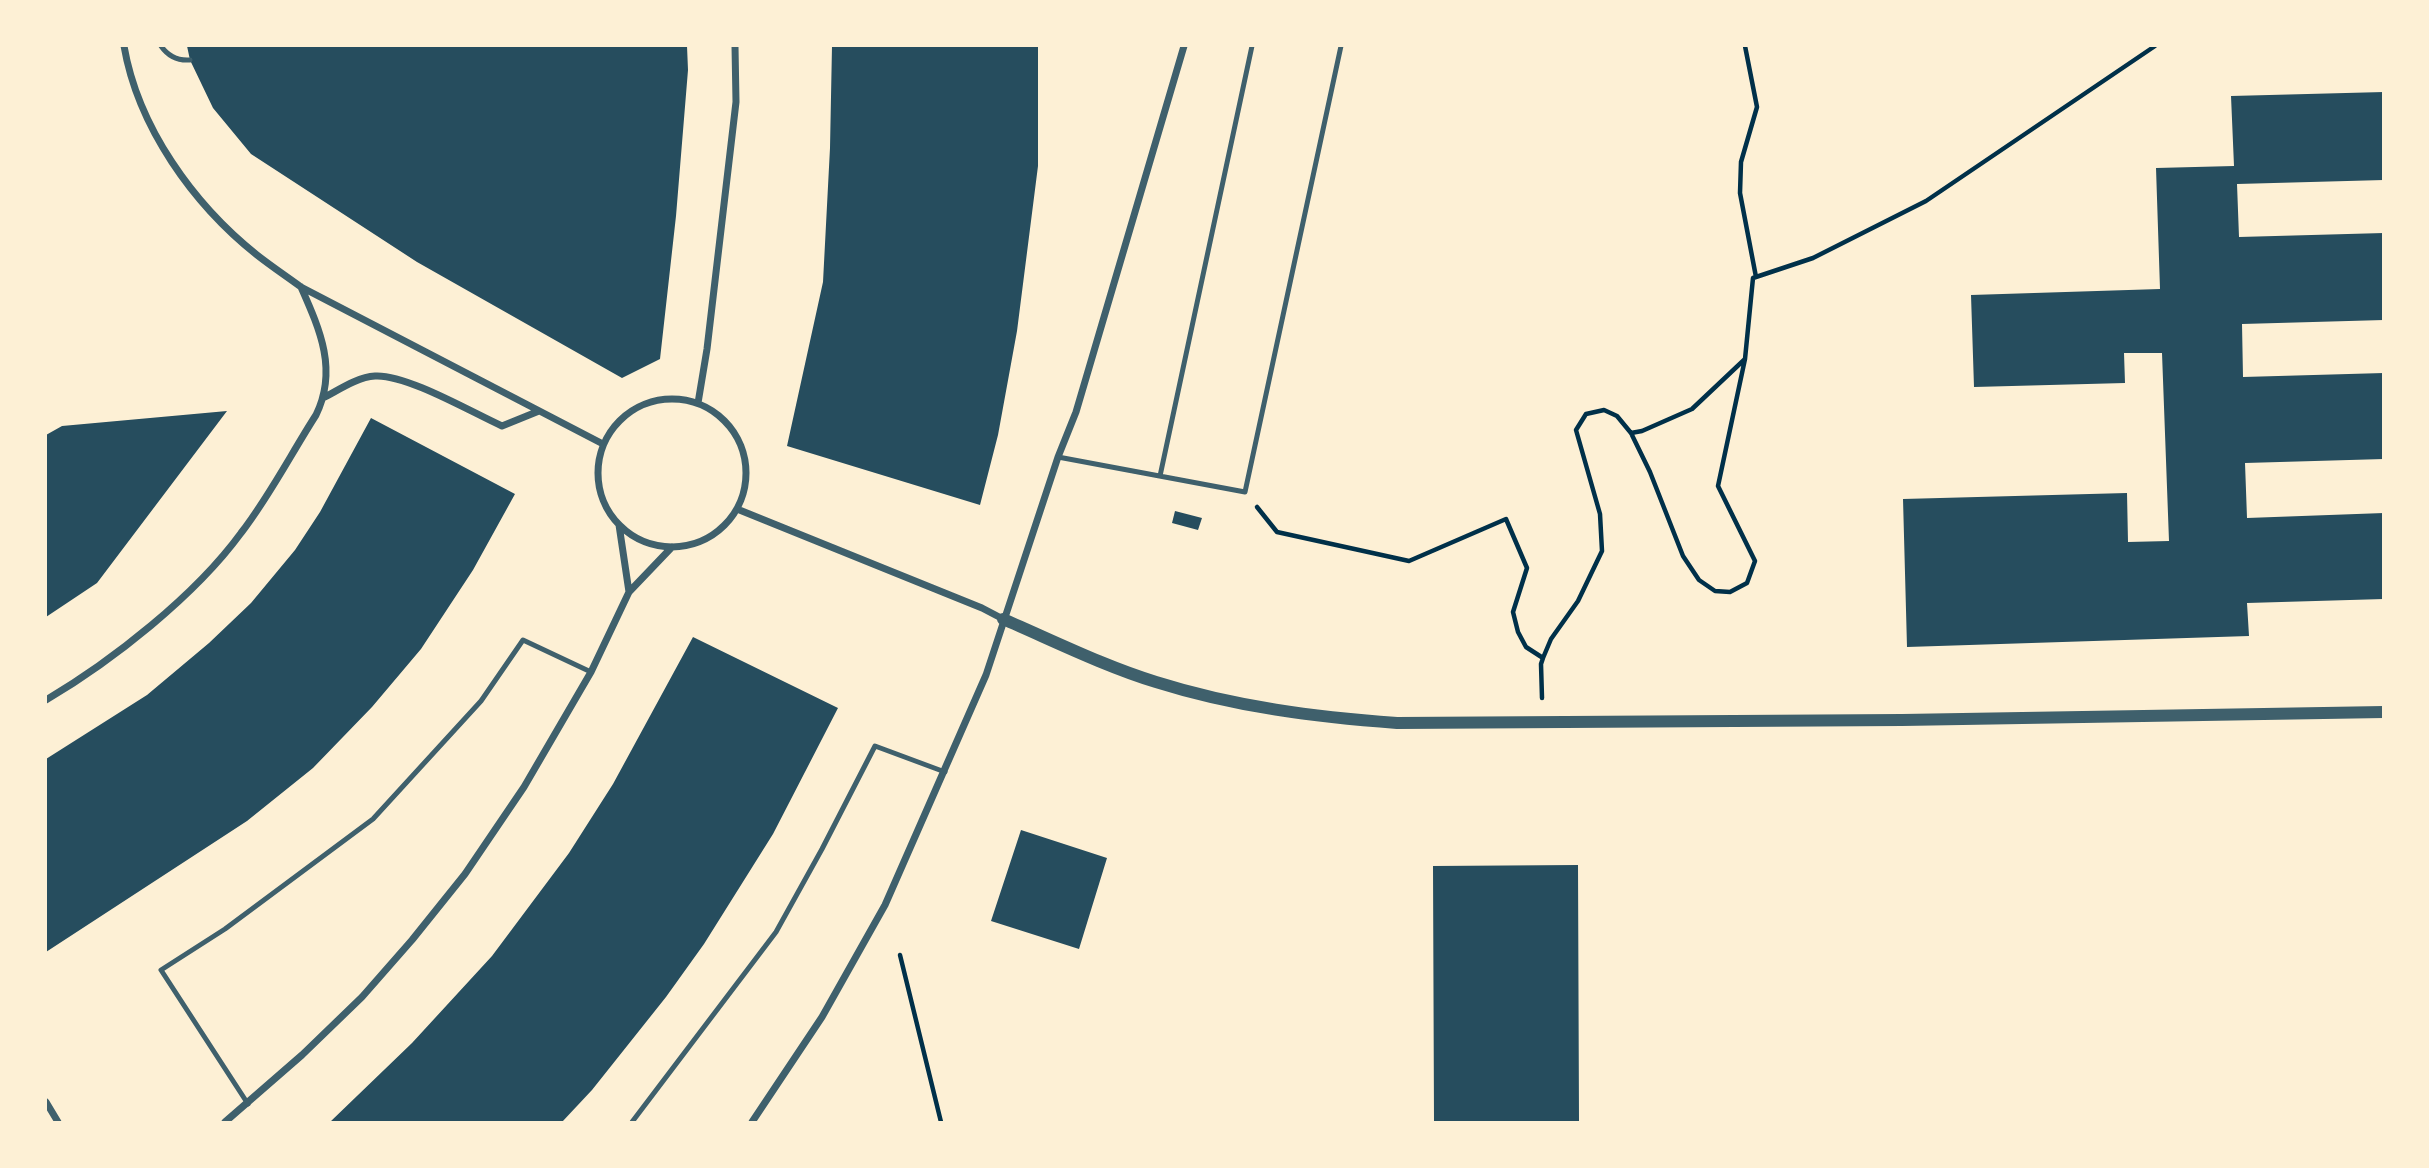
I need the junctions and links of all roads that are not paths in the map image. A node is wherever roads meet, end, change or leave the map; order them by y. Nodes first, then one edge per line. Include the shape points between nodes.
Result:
1 (124, 46) edge
2 (161, 46) edge
3 (735, 46) edge
4 (1184, 46) edge
5 (1252, 46) edge
6 (1341, 46) edge
7 (190, 60) dead end
8 (301, 287) junction
9 (325, 397) junction
10 (698, 403) junction
11 (538, 411) junction
12 (603, 444) junction
13 (1058, 457) junction
14 (1160, 476) junction
15 (737, 509) junction
16 (619, 525) junction
17 (672, 547) junction
18 (629, 592) junction
19 (1003, 620) junction
20 (591, 672) junction
21 (46, 700) edge
22 (2384, 712) edge
23 (945, 772) junction
24 (46, 1102) edge
25 (248, 1104) junction
26 (58, 1122) edge
27 (225, 1122) edge
28 (632, 1122) edge
29 (752, 1122) edge

1 - 8 street via 152,127 195,192 256,254
2 - 7 lane via 179,61
3 - 10 street via 736,102
4 - 13 street via 1076,412
5 - 14 lane
6 - 14 lane via 1245,492
8 - 9 street via 321,331 326,355
8 - 11 street
9 - 11 street via 374,376 398,377 502,426
9 - 21 street via 241,533 209,570 104,662
10 - 12 street via 674,398 646,403 629,411
10 - 15 street via 716,413 741,446 746,464 744,492
11 - 12 street
12 - 16 street via 598,481 608,512
13 - 14 lane
13 - 19 street
15 - 17 street via 713,536
15 - 19 street
16 - 17 street via 647,543
16 - 18 street
17 - 18 street
18 - 20 street
19 - 22 street via 1155,682 1239,704 1397,723
19 - 23 street via 986,675
20 - 25 street via 524,787 465,874 362,997
20 - 25 lane via 523,639 481,701 373,818 225,929 161,970
23 - 28 lane via 874,746 776,932
23 - 29 street via 885,905 821,1017
24 - 26 street
25 - 27 street

